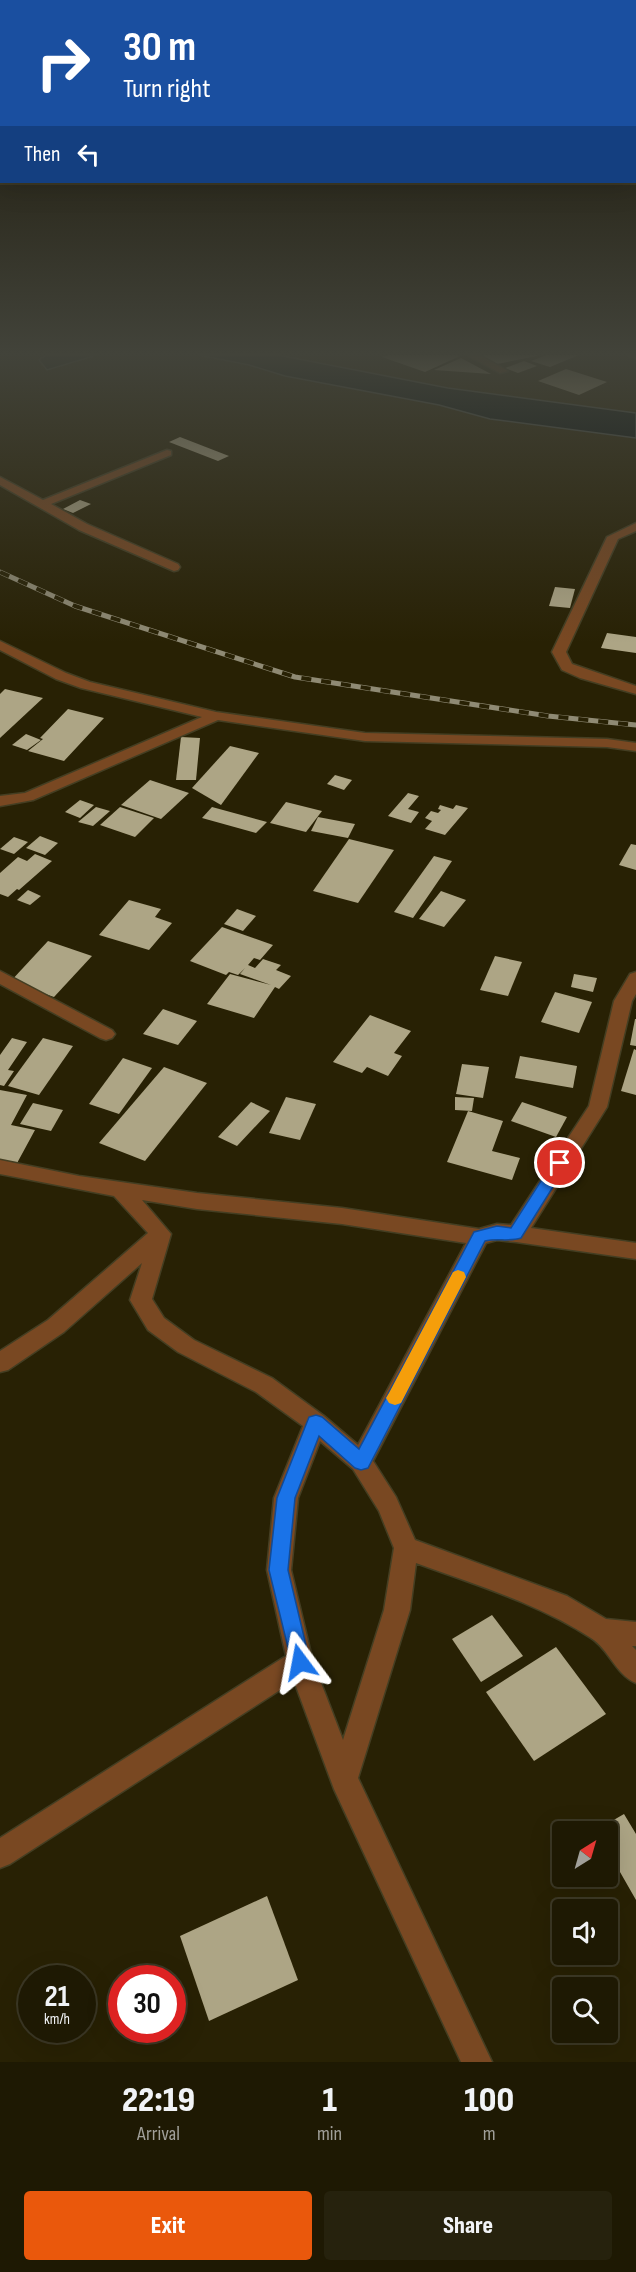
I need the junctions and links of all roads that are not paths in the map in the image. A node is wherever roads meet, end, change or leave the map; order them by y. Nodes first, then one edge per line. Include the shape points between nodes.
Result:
1 (167, 453) dead end
2 (0, 480) edge
3 (42, 504) junction
4 (636, 527) edge
5 (174, 567) dead end
6 (0, 645) edge
7 (636, 690) edge
8 (216, 716) junction
9 (636, 747) edge
10 (0, 801) edge
11 (0, 977) edge
12 (636, 978) edge
13 (106, 1034) dead end
14 (0, 1167) edge
15 (120, 1189) junction
16 (161, 1234) junction
17 (516, 1234) junction
18 (479, 1237) junction
19 (636, 1251) edge
20 (0, 1363) edge
21 (316, 1423) junction
22 (361, 1462) junction
23 (406, 1548) junction
24 (603, 1631) junction
25 (636, 1634) edge
26 (300, 1662) junction
27 (636, 1670) edge
28 (344, 1779) junction
29 (0, 1854) edge
30 (477, 2062) edge

1 - 3 street
2 - 3 street
3 - 5 street
4 - 7 street via 614,537 559,652 567,667
6 - 8 street via 86,685
8 - 9 street via 365,737
8 - 10 street via 28,797
11 - 13 street
12 - 17 street via 623,1001 598,1107
14 - 15 street
15 - 16 street
15 - 18 street
16 - 20 street via 56,1326
16 - 21 street via 141,1300 156,1324 186,1346 264,1385
17 - 18 street via 497,1232
17 - 19 street
18 - 22 street
21 - 22 street
21 - 26 street via 286,1498 279,1570
22 - 23 street via 388,1505
23 - 24 street via 558,1604
23 - 28 street via 397,1610
24 - 25 street
24 - 27 street
26 - 28 street
26 - 29 street
28 - 30 street

